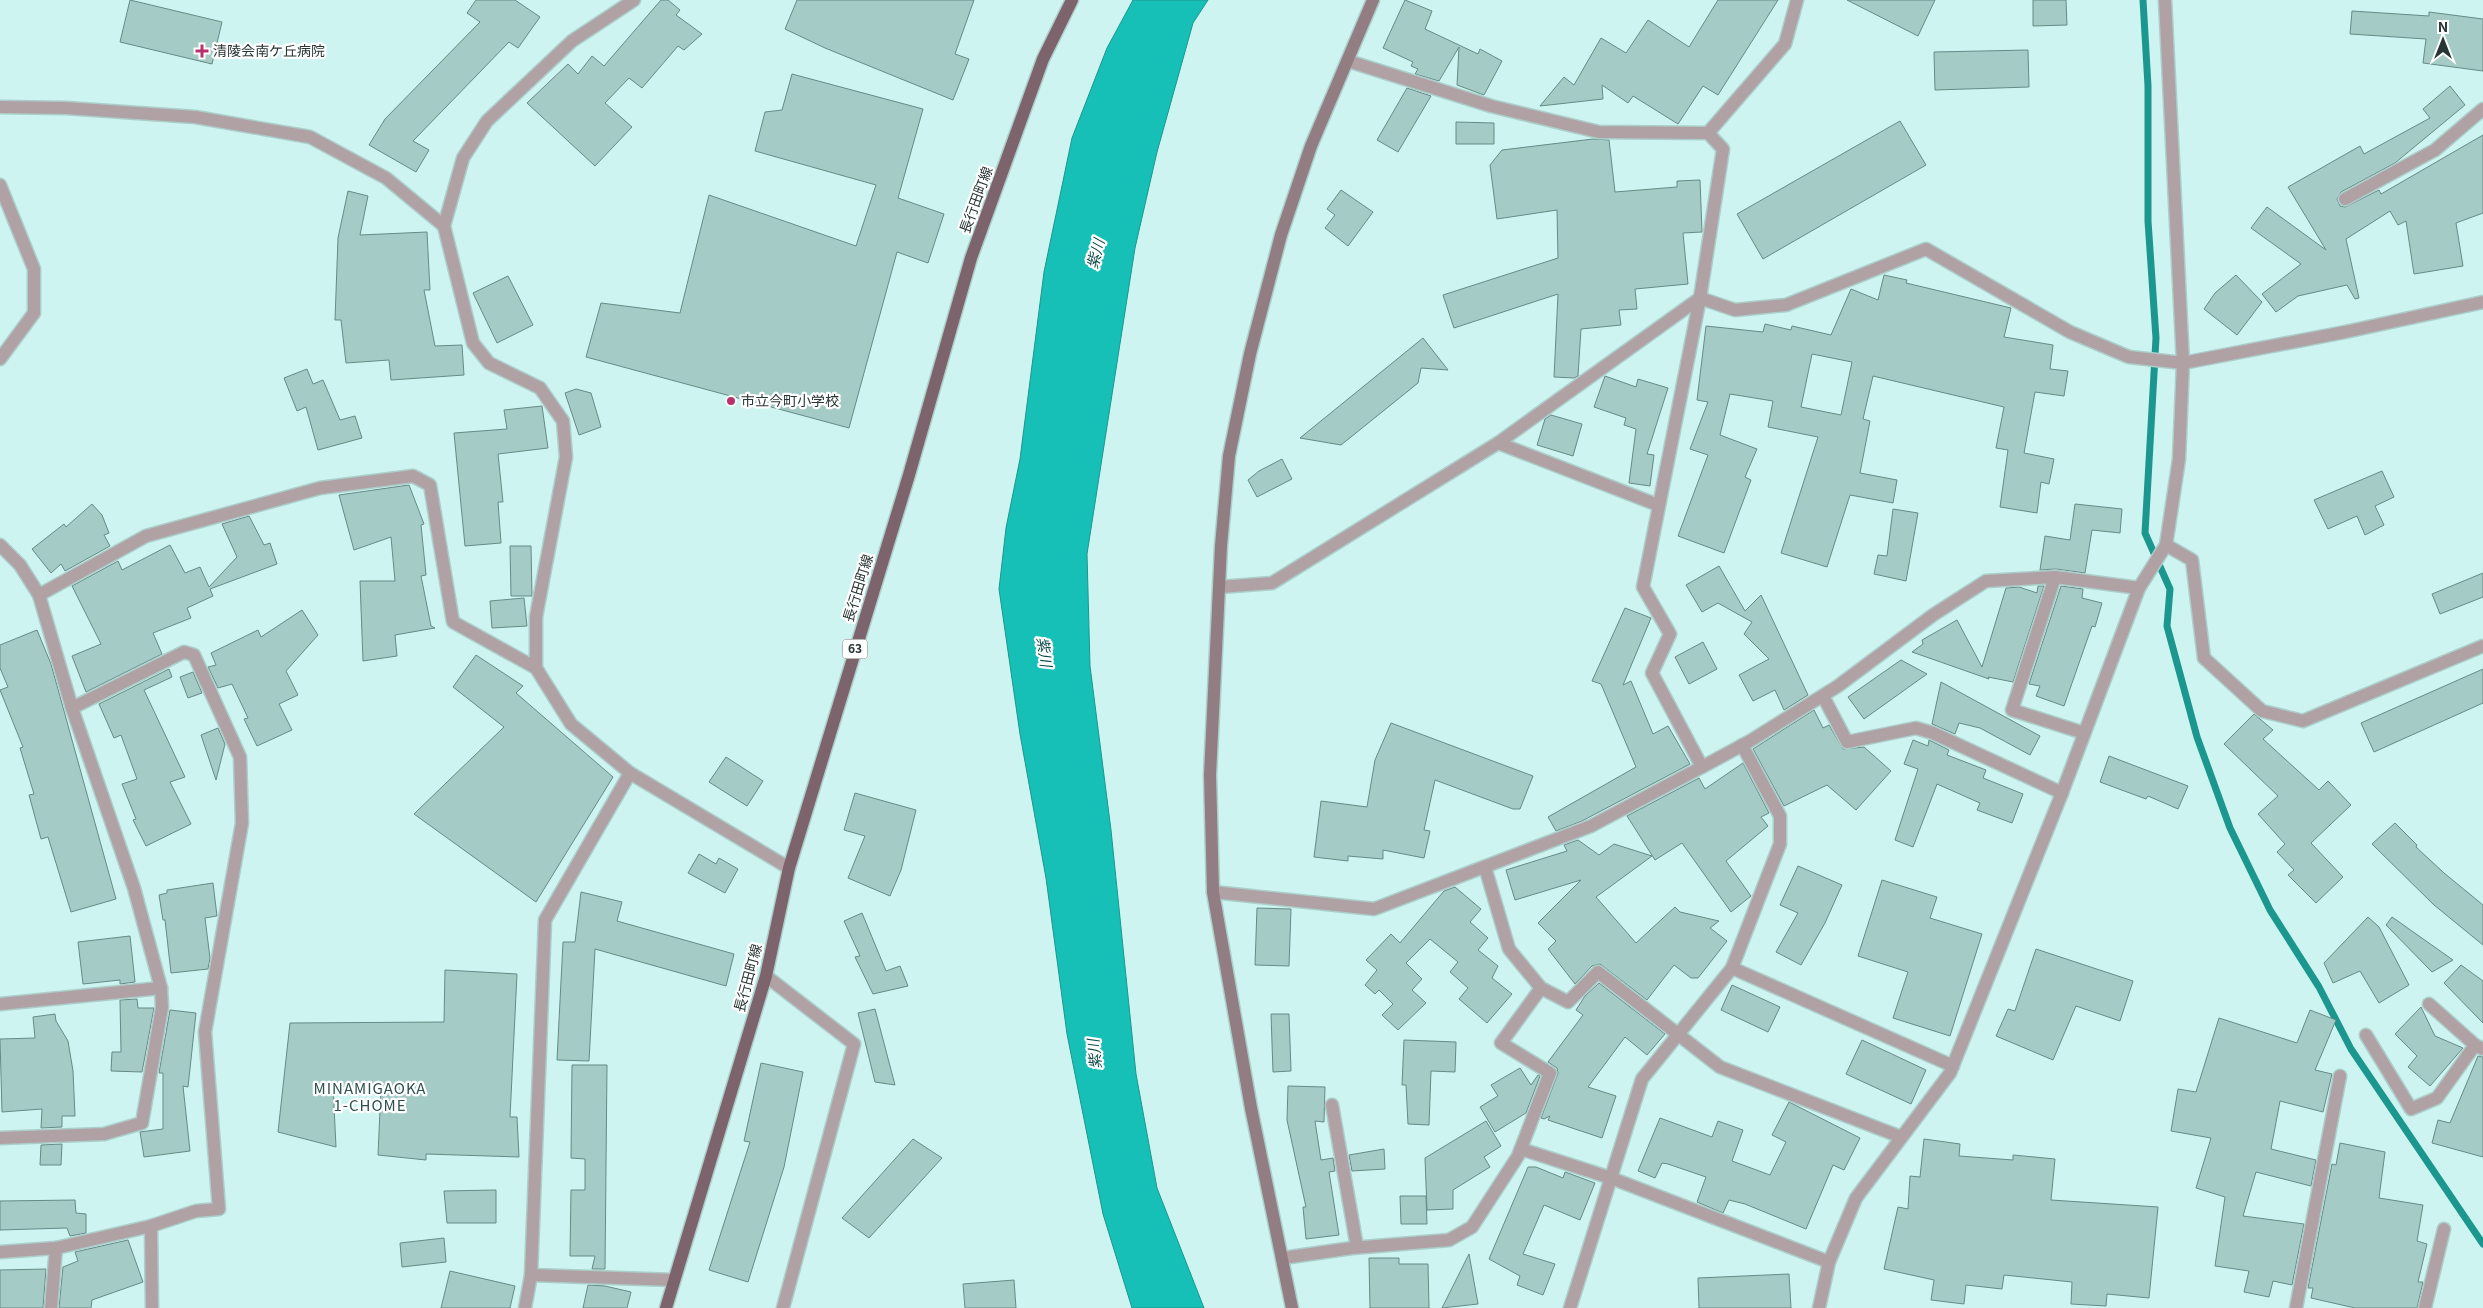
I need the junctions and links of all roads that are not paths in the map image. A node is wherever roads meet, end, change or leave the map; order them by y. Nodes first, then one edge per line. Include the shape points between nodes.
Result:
1 (634, 0) edge
2 (1072, 0) edge
3 (1373, 0) edge
4 (1797, 0) edge
5 (2165, 0) edge
6 (1348, 61) junction
7 (0, 106) edge
8 (2483, 109) edge
9 (1708, 133) junction
10 (0, 185) edge
11 (2345, 199) dead end
12 (444, 226) junction
13 (1700, 298) junction
14 (2483, 302) edge
15 (0, 359) edge
16 (2183, 363) junction
17 (1498, 443) junction
18 (1658, 506) junction
19 (0, 545) edge
20 (2166, 545) junction
21 (2055, 577) junction
22 (1220, 588) junction
23 (2139, 588) junction
24 (39, 595) junction
25 (2483, 646) edge
26 (536, 668) junction
27 (1823, 696) junction
28 (72, 708) junction
29 (2084, 734) junction
30 (1742, 745) junction
31 (1702, 767) junction
32 (630, 773) junction
33 (2062, 793) junction
34 (1485, 867) junction
35 (789, 868) junction
36 (1213, 892) junction
37 (1732, 968) junction
38 (766, 976) junction
39 (161, 988) junction
40 (1541, 988) junction
41 (0, 1004) edge
42 (2429, 1004) dead end
43 (2366, 1035) dead end
44 (1678, 1036) junction
45 (2479, 1047) edge
46 (1953, 1066) junction
47 (2340, 1076) dead end
48 (1332, 1105) dead end
49 (1901, 1137) junction
50 (0, 1138) edge
51 (1521, 1149) junction
52 (1612, 1178) junction
53 (151, 1226) junction
54 (2444, 1229) dead end
55 (56, 1248) junction
56 (1358, 1248) junction
57 (0, 1252) edge
58 (1283, 1258) junction
59 (1829, 1262) junction
60 (531, 1275) junction
61 (674, 1280) junction
62 (51, 1308) edge
63 (152, 1308) edge
64 (525, 1308) edge
65 (666, 1308) edge
66 (783, 1308) edge
67 (1292, 1308) edge
68 (1570, 1308) edge
69 (1819, 1308) edge
70 (2296, 1308) edge
71 (2425, 1308) edge

1 - 12 street via 572,41 487,121 463,158
2 - 35 main road, 長行田町線 / 63 via 1043,59 971,258 909,475
3 - 6 street
4 - 9 street via 1785,44
5 - 16 street
6 - 9 street via 1491,106 1599,132
6 - 22 street via 1305,164 1250,354 1229,456
7 - 12 street via 195,117 310,137 386,178
8 - 11 street via 2435,150
9 - 13 street via 1724,149
10 - 15 street via 34,269 34,313
12 - 26 street via 472,343 489,363 540,388 563,421 566,457 536,617
13 - 16 street via 1735,310 1786,305 1926,249 2070,332 2129,357
13 - 17 street
13 - 18 street
14 - 16 street
16 - 20 street via 2179,459
17 - 18 street
17 - 22 street via 1272,583
18 - 31 street via 1643,587 1670,634 1652,673
19 - 24 street via 20,565
20 - 23 street
20 - 25 street via 2192,560 2204,658 2262,711 2302,720
21 - 23 street
21 - 27 street via 1986,581 1933,615
21 - 29 street via 2012,710
22 - 36 street via 1210,775
23 - 29 street
24 - 26 street via 146,536 320,488 413,476 430,485 453,622
24 - 28 street
26 - 32 street via 571,724
27 - 30 street
27 - 33 street via 1847,742 1916,728
28 - 39 street via 134,888
28 - 53 street via 184,652 194,655 240,757 242,823 205,1032 218,1209 196,1211
29 - 33 street
30 - 31 street
30 - 37 street via 1780,816 1780,844
31 - 34 street via 1590,826
32 - 35 street
32 - 60 street via 545,920
33 - 46 street
34 - 36 street via 1374,909
34 - 40 street via 1509,949
35 - 38 main road, 長行田町線 / 63
36 - 58 street via 1249,1099
37 - 44 street
37 - 46 street
38 - 61 main road, 長行田町線 / 63
38 - 66 street via 854,1044
39 - 41 street
39 - 50 street via 162,1006 142,1123 104,1134
40 - 44 street via 1568,1002 1598,972
40 - 51 street via 1501,1043 1550,1073
42 - 45 street
43 - 45 street via 2411,1109 2437,1098
44 - 49 street via 1720,1067
44 - 52 street via 1642,1079
46 - 49 street
47 - 70 street
48 - 56 street
49 - 59 street via 1856,1198
51 - 52 street
51 - 56 street via 1472,1228 1449,1240
52 - 59 street
52 - 68 street
53 - 55 street
53 - 63 street
54 - 71 street
55 - 57 street
55 - 62 street
56 - 58 street
58 - 67 street
59 - 69 street
60 - 61 street
60 - 64 street
61 - 65 main road, 長行田町線 / 63

